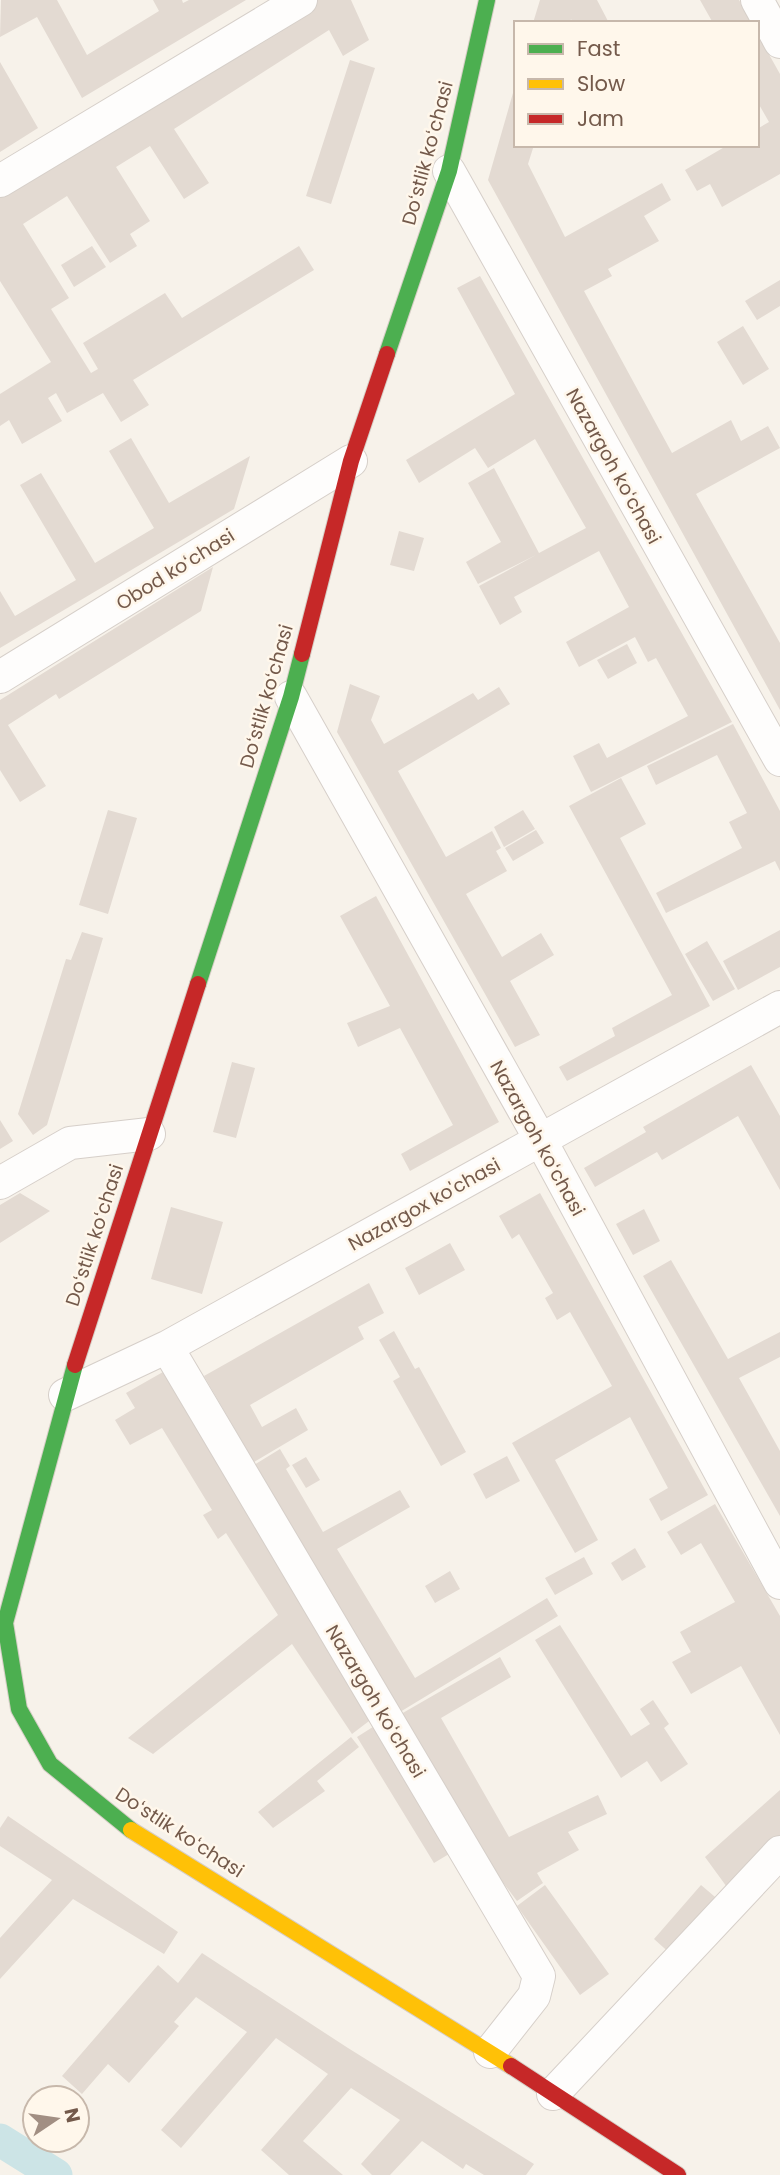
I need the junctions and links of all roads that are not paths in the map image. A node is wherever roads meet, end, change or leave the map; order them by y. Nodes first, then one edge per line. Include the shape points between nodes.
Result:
1 (301, 0) edge
2 (487, 0) edge
3 (757, 0) edge
4 (780, 42) edge
5 (449, 171) junction
6 (0, 181) edge
7 (351, 461) junction
8 (0, 677) edge
9 (291, 697) junction
10 (780, 760) edge
11 (780, 1007) edge
12 (149, 1134) junction
13 (540, 1139) junction
14 (0, 1183) edge
15 (167, 1347) junction
16 (65, 1395) junction
17 (780, 1583) edge
18 (3, 1622) edge
19 (780, 1852) edge
20 (490, 2052) junction
21 (553, 2094) junction
22 (677, 2175) edge

1 - 6 street
2 - 5 street, Doʻstlik koʻchasi
3 - 4 street
5 - 7 street, Doʻstlik koʻchasi
5 - 10 street, Nazargoh koʻchasi
7 - 8 street, Obod koʻchasi
7 - 9 street, Doʻstlik koʻchasi
9 - 12 street, Doʻstlik koʻchasi
9 - 13 street, Nazargoh koʻchasi
11 - 13 street, Nazargox ko'chasi
12 - 14 street via 71,1143
12 - 16 street, Doʻstlik koʻchasi
13 - 15 street, Nazargox ko'chasi
13 - 17 street, Nazargoh koʻchasi
15 - 16 street, Nazargox ko'chasi
15 - 20 street, Nazargoh koʻchasi via 538,1976 534,1996
16 - 18 street, Doʻstlik koʻchasi
18 - 20 street, Doʻstlik koʻchasi via 19,1709 50,1764 126,1827
19 - 21 street
20 - 21 street, Doʻstlik koʻchasi
21 - 22 street, Doʻstlik koʻchasi

